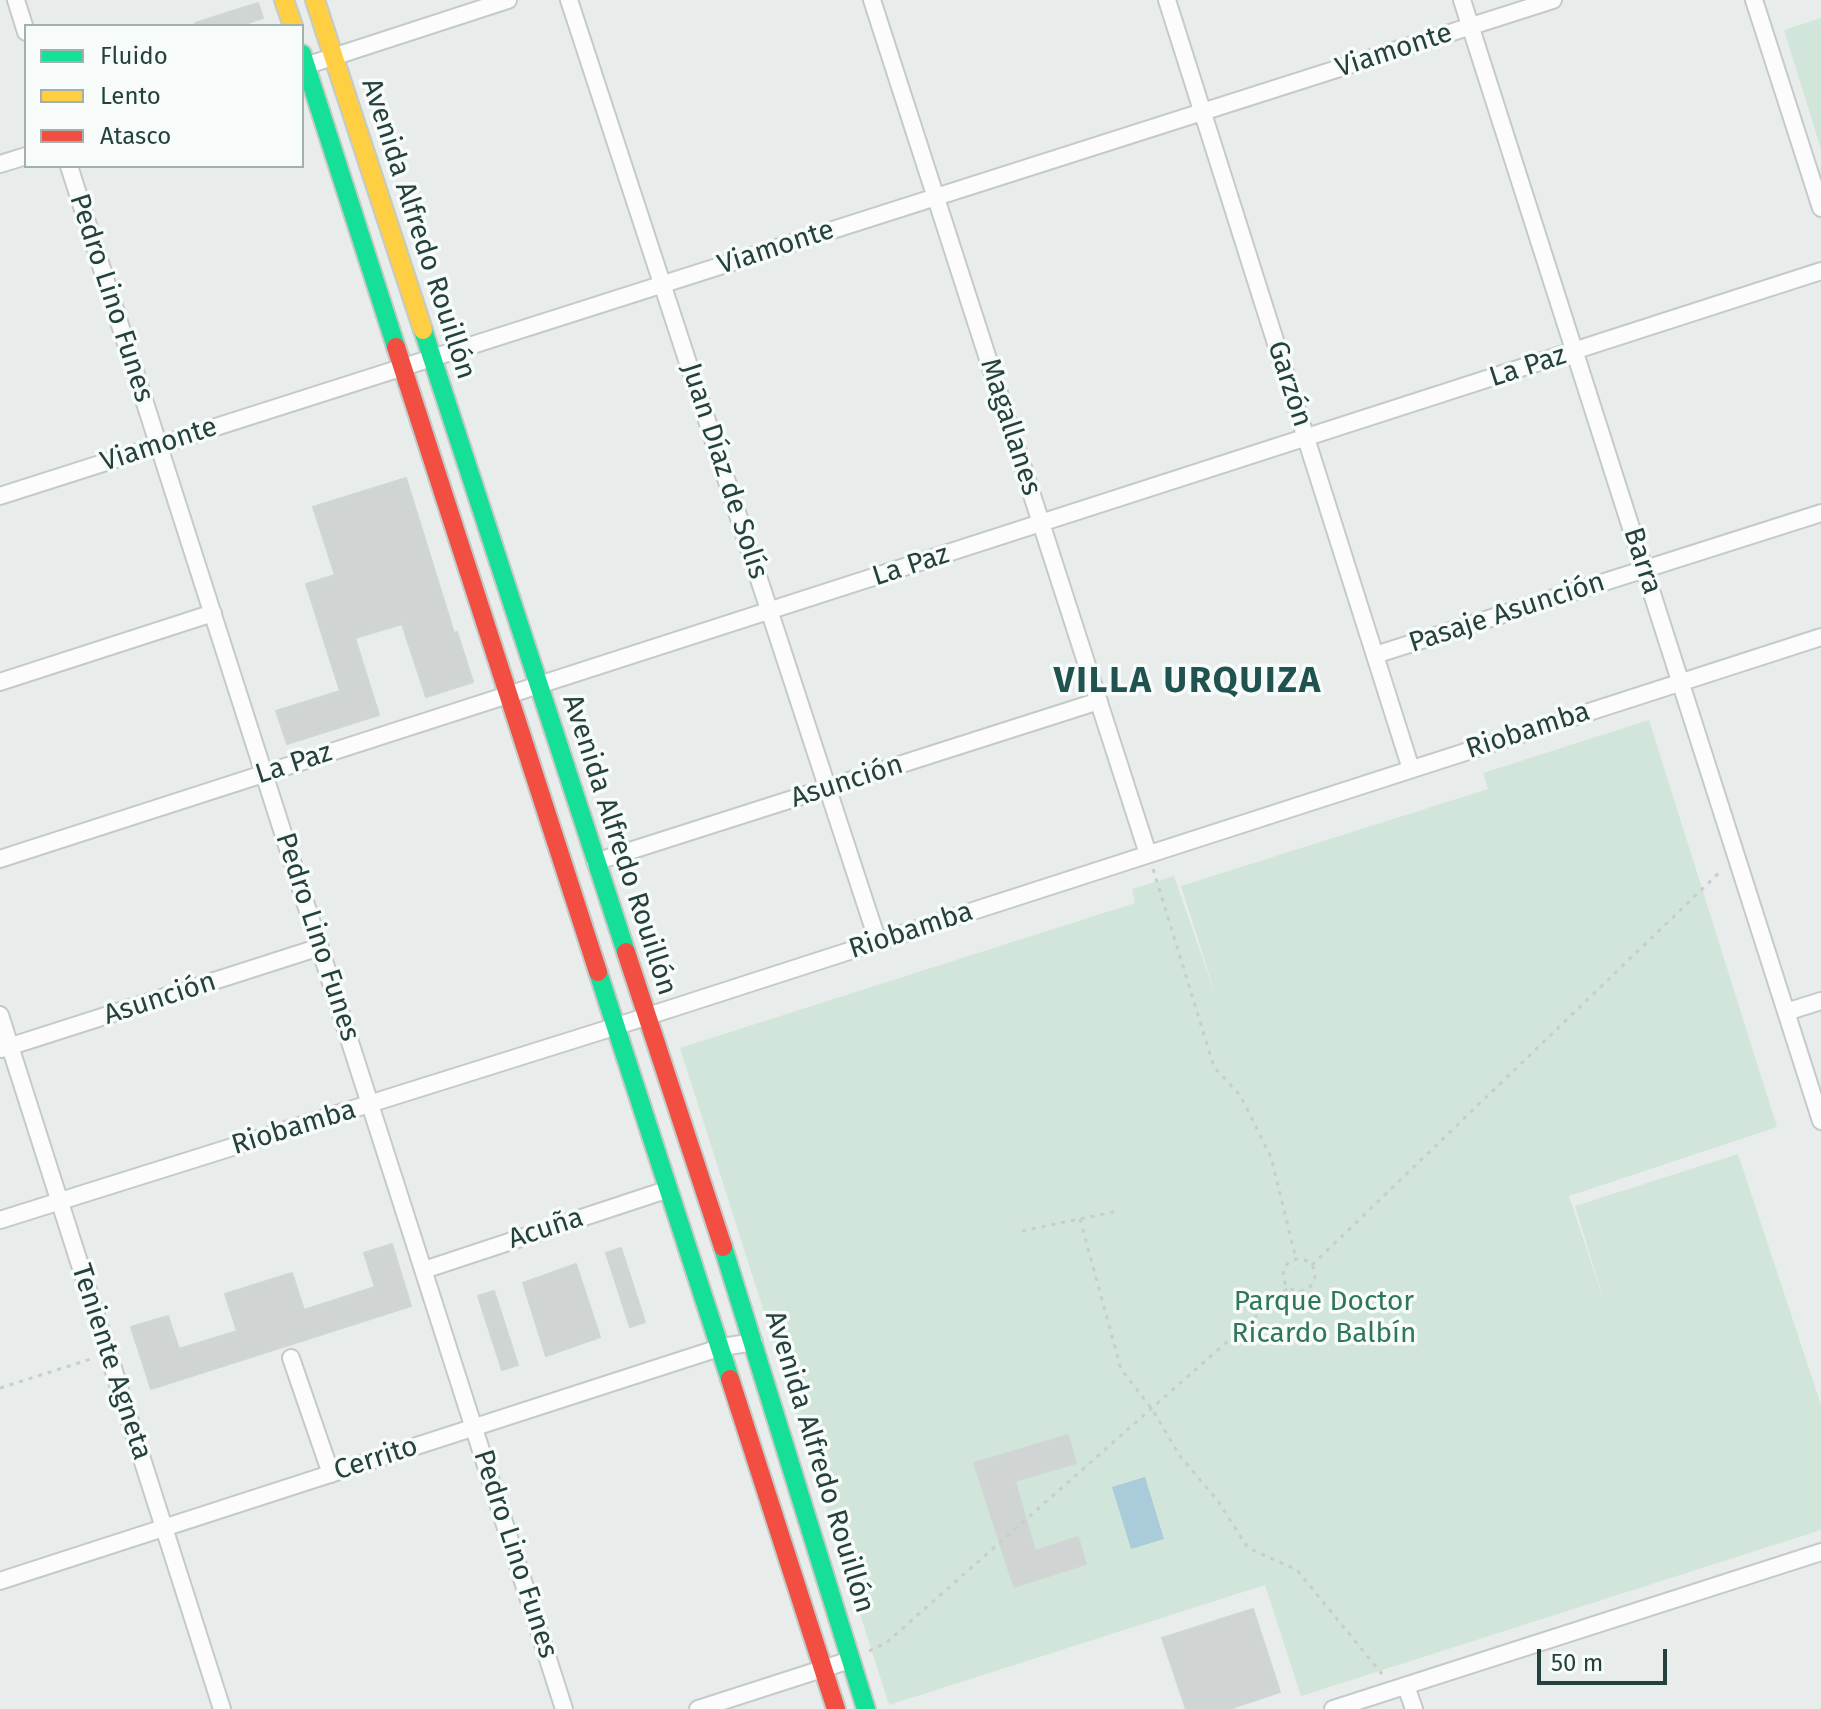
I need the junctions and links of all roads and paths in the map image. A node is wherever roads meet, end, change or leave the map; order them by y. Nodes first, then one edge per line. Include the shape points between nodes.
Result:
1 (16, 0) edge
2 (284, 0) edge
3 (315, 0) edge
4 (508, 0) edge
5 (569, 0) edge
6 (872, 0) edge
7 (1167, 0) edge
8 (1462, 0) edge
9 (1553, 0) edge
10 (1754, 0) edge
11 (292, 24) edge
12 (24, 26) edge
13 (1470, 26) junction
14 (334, 56) junction
15 (304, 62) edge
16 (304, 65) edge
17 (1203, 112) junction
18 (24, 157) edge
19 (0, 164) edge
20 (70, 168) edge
21 (936, 197) junction
22 (1821, 208) edge
23 (1821, 271) edge
24 (662, 285) junction
25 (1575, 352) junction
26 (429, 359) junction
27 (401, 368) junction
28 (1306, 438) junction
29 (159, 446) junction
30 (0, 496) edge
31 (1821, 513) edge
32 (1041, 524) junction
33 (1644, 570) junction
34 (769, 611) junction
35 (213, 613) junction
36 (1821, 637) edge
37 (1375, 655) junction
38 (0, 682) edge
39 (1680, 682) junction
40 (538, 686) junction
41 (506, 696) junction
42 (1099, 701) junction
43 (1411, 769) junction
44 (264, 774) junction
45 (827, 788) junction
46 (1148, 854) junction
47 (1736, 856) junction
48 (0, 859) edge
49 (595, 862) junction
50 (878, 942) junction
51 (320, 947) junction
52 (1821, 1001) edge
53 (1786, 1012) junction
54 (0, 1015) edge
55 (630, 1022) junction
56 (5, 1048) edge
57 (370, 1104) junction
58 (1821, 1121) edge
59 (669, 1189) junction
60 (60, 1201) junction
61 (1118, 1211) dead end
62 (1080, 1219) junction
63 (0, 1220) edge
64 (1022, 1231) dead end
65 (1296, 1259) junction
66 (1312, 1265) junction
67 (424, 1270) junction
68 (1289, 1287) junction
69 (754, 1342) junction
70 (722, 1347) junction
71 (109, 1353) junction
72 (291, 1358) dead end
73 (0, 1388) edge
74 (1152, 1409) junction
75 (474, 1427) junction
76 (331, 1474) junction
77 (164, 1528) junction
78 (1821, 1552) edge
79 (0, 1581) edge
80 (850, 1660) junction
81 (823, 1669) junction
82 (1406, 1686) junction
83 (222, 1709) edge
84 (564, 1709) edge
85 (698, 1709) edge
86 (836, 1709) edge
87 (866, 1709) edge
88 (1333, 1709) edge
89 (1414, 1709) edge

1 - 12 street
2 - 11 street
3 - 14 street, Avenida Alfredo Rouillón
4 - 14 street
5 - 24 street, Juan Díaz de Solís
6 - 21 street, Magallanes
7 - 17 street, Garzón
8 - 13 street, Barra
9 - 13 street, Viamonte
10 - 22 street
13 - 17 street, Viamonte
13 - 25 street, Barra
14 - 15 street
14 - 26 street, Avenida Alfredo Rouillón
16 - 27 street, Avenida Alfredo Rouillón
17 - 21 street, Viamonte
17 - 28 street, Garzón
18 - 19 street
20 - 29 street, Pedro Lino Funes
21 - 24 street, Viamonte
21 - 32 street, Magallanes
23 - 25 street, La Paz
24 - 26 street, Viamonte
24 - 34 street, Juan Díaz de Solís
25 - 28 street, La Paz
25 - 33 street, Barra
26 - 27 street, Viamonte
26 - 40 street, Avenida Alfredo Rouillón
27 - 29 street, Viamonte
27 - 41 street, Avenida Alfredo Rouillón
28 - 32 street, La Paz
28 - 37 street, Garzón
29 - 30 street, Viamonte
29 - 35 street, Pedro Lino Funes
31 - 33 street, Pasaje Asunción
32 - 34 street, La Paz
32 - 42 street, Magallanes
33 - 37 street, Pasaje Asunción
33 - 39 street, Barra
34 - 40 street, La Paz
34 - 45 street, Juan Díaz de Solís
35 - 38 street
35 - 44 street, Pedro Lino Funes
36 - 39 street, Riobamba
37 - 43 street, Garzón
39 - 43 street, Riobamba
39 - 47 street, Barra
40 - 41 street, La Paz
40 - 49 street, Avenida Alfredo Rouillón
41 - 44 street, La Paz
41 - 55 street, Avenida Alfredo Rouillón
42 - 45 street, Asunción
42 - 46 street, Magallanes
43 - 46 street, Riobamba
44 - 48 street, La Paz
44 - 51 street, Pedro Lino Funes
45 - 49 street, Asunción
45 - 50 street, Juan Díaz de Solís
46 - 50 street, Riobamba
46 - 65 path via 1214,1067 1240,1095 1271,1157
47 - 53 street, Barra
47 - 66 path
49 - 55 street, Avenida Alfredo Rouillón
50 - 55 street, Riobamba
51 - 56 street, Asunción
51 - 57 street, Pedro Lino Funes
52 - 53 street
53 - 58 street, Barra
54 - 56 street, Teniente Agneta
55 - 57 street, Riobamba
55 - 59 street, Avenida Alfredo Rouillón
55 - 69 street, Avenida Alfredo Rouillón
56 - 60 street, Teniente Agneta
57 - 60 street, Riobamba
57 - 67 street, Pedro Lino Funes
59 - 67 street, Acuña
59 - 70 street, Avenida Alfredo Rouillón
60 - 63 street, Riobamba
60 - 71 street, Teniente Agneta
61 - 62 path
62 - 64 path
62 - 74 path via 1121,1369
65 - 66 path
65 - 68 path via 1284,1271
66 - 68 path via 1313,1283 1298,1291
67 - 75 street, Pedro Lino Funes
68 - 74 path
69 - 70 street, Cerrito
69 - 80 street, Avenida Alfredo Rouillón
70 - 75 street, Cerrito
70 - 81 street, Avenida Alfredo Rouillón
71 - 73 path
71 - 77 street, Teniente Agneta
72 - 76 street
74 - 80 path via 886,1643
74 - 82 path via 1248,1548 1297,1570 1377,1672
75 - 76 street, Cerrito
75 - 84 street, Pedro Lino Funes
76 - 77 street, Cerrito
77 - 79 street, Cerrito
77 - 83 street, Teniente Agneta
78 - 82 street
80 - 81 street
80 - 87 street, Avenida Alfredo Rouillón
81 - 85 street
81 - 86 street, Avenida Alfredo Rouillón
82 - 88 street
82 - 89 street

